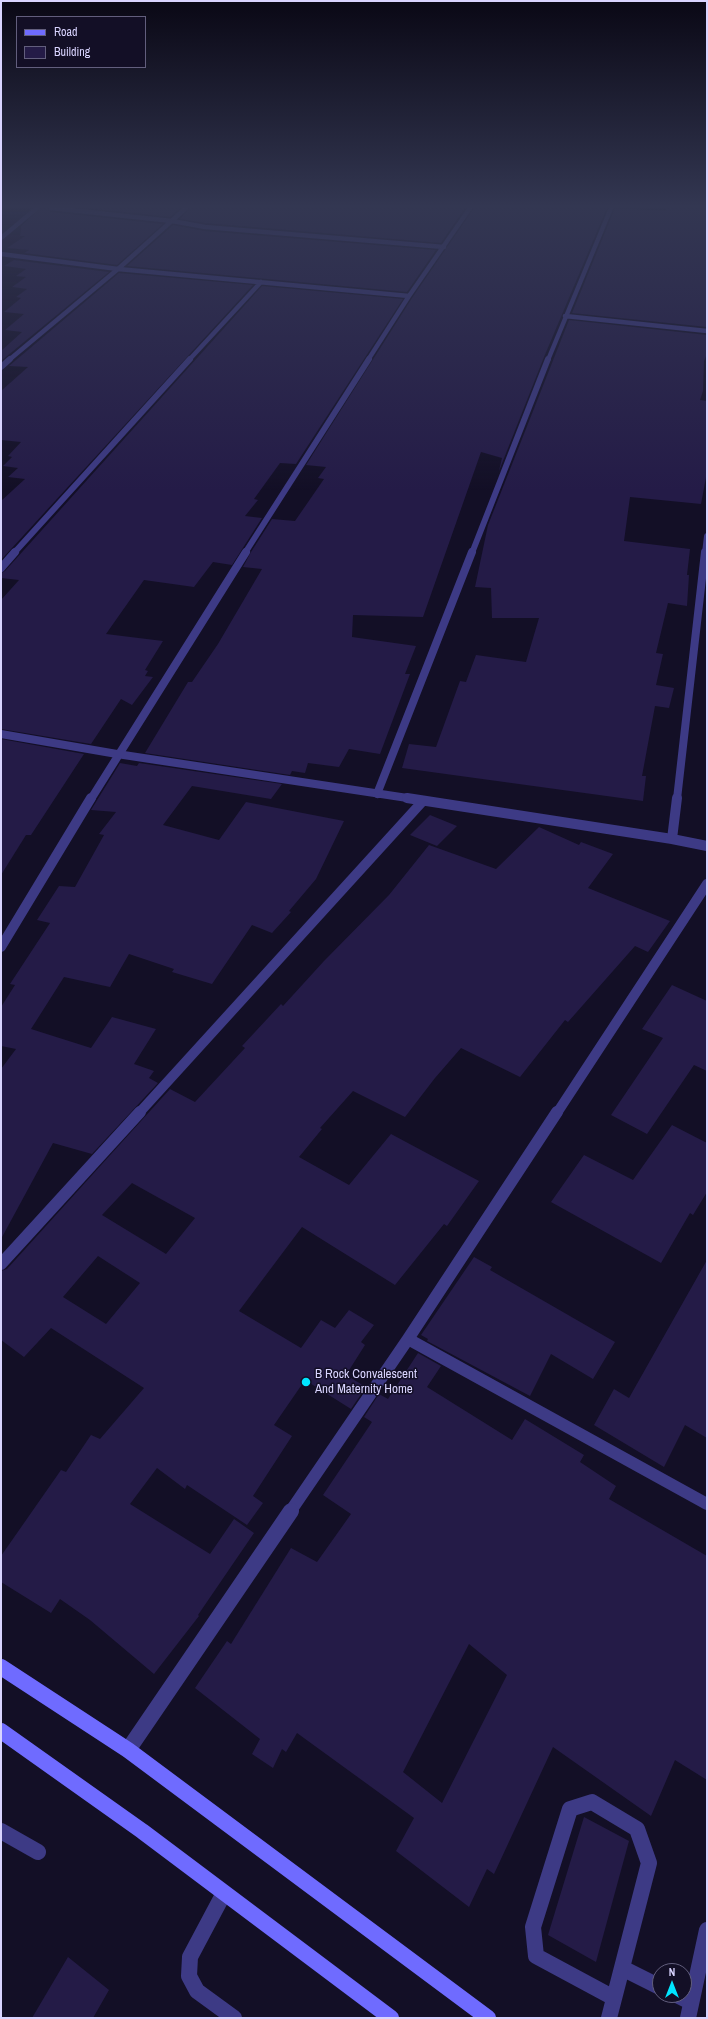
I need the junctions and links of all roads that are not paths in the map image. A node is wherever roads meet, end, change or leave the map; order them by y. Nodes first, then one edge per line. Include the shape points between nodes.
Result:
1 (78, 302) edge
2 (242, 302) edge
3 (405, 302) edge
4 (571, 302) edge
5 (565, 316) junction
6 (707, 331) edge
7 (1, 367) edge
8 (707, 536) edge
9 (1, 568) edge
10 (1, 734) edge
11 (117, 754) junction
12 (377, 794) junction
13 (422, 802) junction
14 (672, 839) junction
15 (707, 846) edge
16 (707, 884) edge
17 (1, 947) edge
18 (1, 1264) edge
19 (408, 1338) junction
20 (707, 1504) edge
21 (1, 1667) edge
22 (1, 1731) edge
23 (128, 1750) junction
24 (1, 1831) edge
25 (38, 1852) dead end
26 (224, 1893) junction
27 (707, 1930) edge
28 (622, 1968) junction
29 (652, 1982) edge
30 (614, 1998) junction
31 (685, 2005) edge
32 (234, 2018) edge
33 (392, 2018) edge
34 (488, 2018) edge
35 (609, 2018) edge

1 - 7 street
2 - 9 street
3 - 11 street
4 - 5 street
5 - 6 street
5 - 12 street
8 - 14 street
10 - 11 street
11 - 12 street
11 - 17 street
12 - 13 street
13 - 14 street
13 - 18 street
14 - 15 street
16 - 19 street
19 - 20 street
19 - 23 street
21 - 23 main road
22 - 26 main road
23 - 34 main road
24 - 25 street
26 - 32 street via 190,1957 189,1976 197,1992
26 - 33 main road
27 - 31 street
28 - 29 street
28 - 30 street
28 - 30 street via 649,1863 637,1829 592,1802 570,1809 533,1927 536,1956
30 - 35 street

